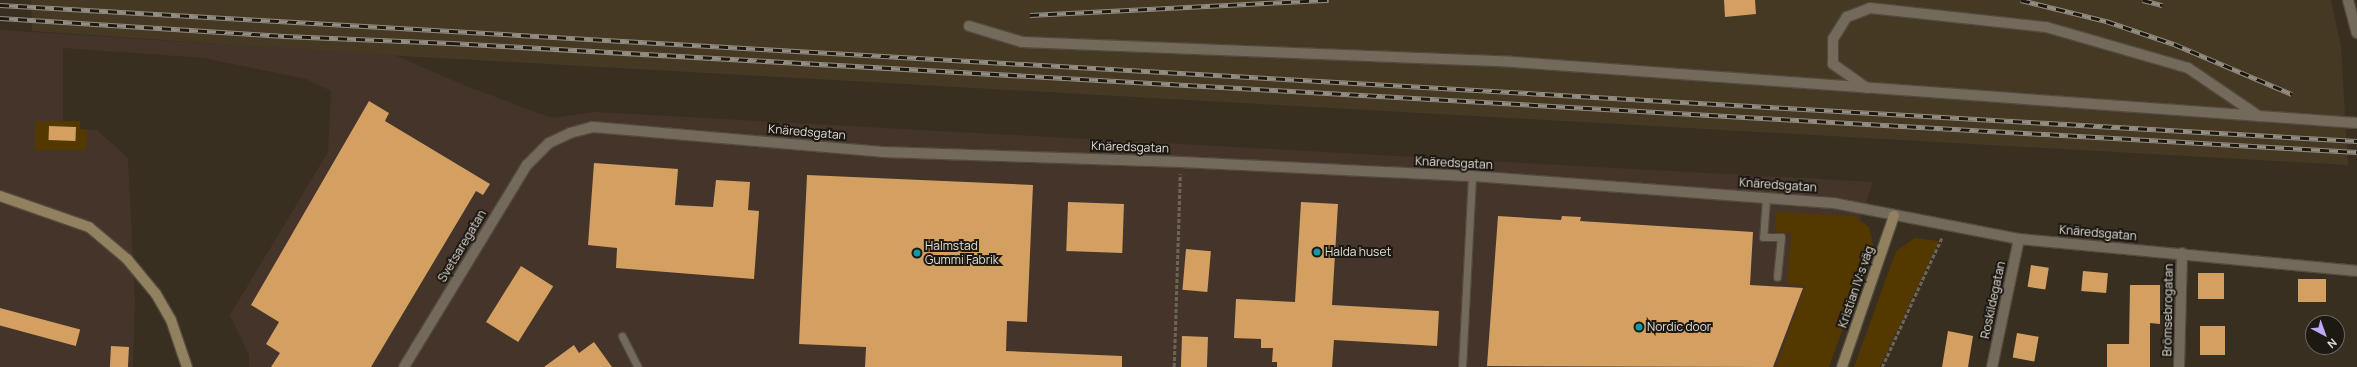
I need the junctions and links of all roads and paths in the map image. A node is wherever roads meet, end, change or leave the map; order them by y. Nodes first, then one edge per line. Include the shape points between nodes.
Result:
1 (2348, 0) edge
2 (968, 26) dead end
3 (2357, 33) edge
4 (1868, 89) junction
5 (2259, 116) junction
6 (2357, 123) edge
7 (549, 143) joint
8 (1181, 162) junction
9 (1472, 176) junction
10 (0, 196) edge
11 (1766, 198) junction
12 (1894, 216) junction
13 (1947, 226) junction
14 (2019, 239) junction
15 (2182, 253) junction
16 (2357, 271) edge
17 (1777, 277) dead end
18 (622, 336) dead end
19 (187, 367) edge
20 (404, 367) edge
21 (638, 367) edge
22 (1174, 367) edge
23 (1462, 367) edge
24 (1842, 367) edge
25 (1882, 367) edge
26 (1992, 367) edge
27 (2179, 367) edge

1 - 3 street
2 - 4 street via 1022,42 1513,62
4 - 5 street
4 - 5 street via 1833,64 1833,39 1847,17 1870,8 2046,27 2188,68
5 - 6 street
7 - 8 street, Knäredsgatan via 570,133 592,127 883,152
7 - 20 street, Svetsaregatan via 523,171
8 - 9 street, Knäredsgatan
8 - 22 path
9 - 11 street, Knäredsgatan
9 - 23 lane
10 - 19 main road via 89,227 127,259 160,300 171,320
11 - 12 street, Knäredsgatan via 1834,202
11 - 17 lane via 1763,237 1781,237
12 - 13 street, Knäredsgatan
12 - 24 main road, Kristian IV:s väg
13 - 14 street, Knäredsgatan
13 - 25 path
14 - 15 street, Knäredsgatan
14 - 26 street, Roskildegatan
15 - 16 street, Knäredsgatan
15 - 27 street, Brömsebrogatan
18 - 21 lane

